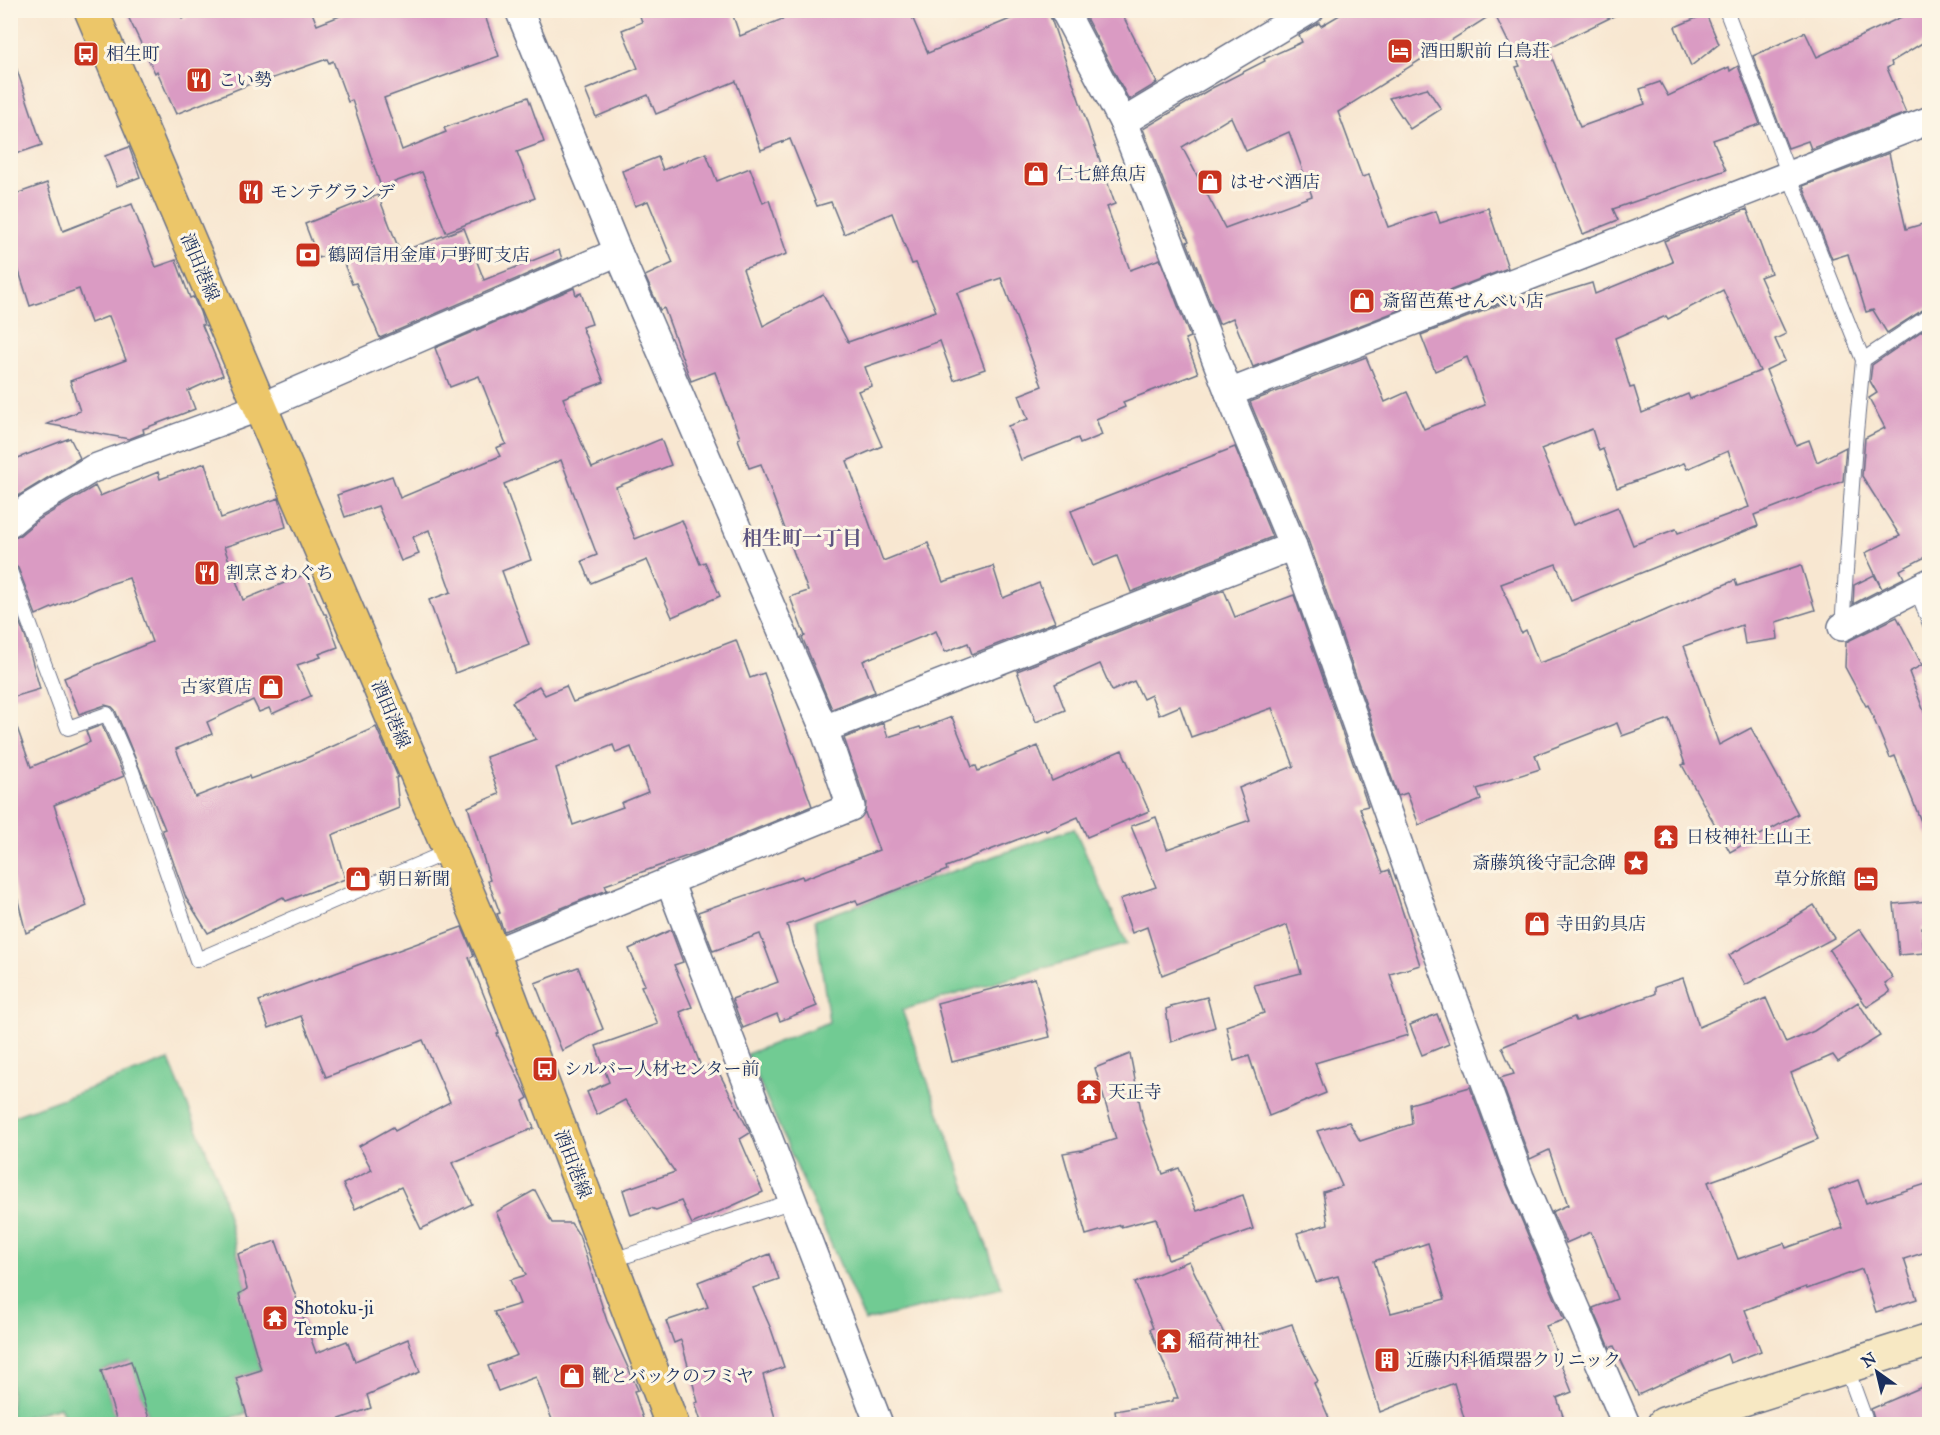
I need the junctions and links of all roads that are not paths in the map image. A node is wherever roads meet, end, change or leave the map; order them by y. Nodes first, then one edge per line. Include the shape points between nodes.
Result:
1 (91, 10) edge
2 (519, 10) edge
3 (1064, 10) edge
4 (1310, 10) edge
5 (1726, 10) edge
6 (1929, 120) edge
7 (1123, 122) junction
8 (1789, 175) junction
9 (618, 252) junction
10 (1929, 315) edge
11 (1863, 360) junction
12 (1229, 393) junction
13 (260, 407) junction
14 (10, 523) edge
15 (1293, 546) junction
16 (10, 571) edge
17 (1923, 585) edge
18 (1929, 624) edge
19 (1842, 627) joint
20 (824, 729) junction
21 (450, 851) junction
22 (669, 881) junction
23 (493, 952) junction
24 (793, 1202) junction
25 (610, 1261) junction
26 (1929, 1340) edge
27 (1846, 1366) junction
28 (672, 1425) edge
29 (879, 1425) edge
30 (1626, 1425) edge
31 (1664, 1425) edge
32 (1867, 1425) edge

1 - 13 main road, 酒田港線
2 - 9 street
3 - 7 street
4 - 7 street
5 - 8 lane
6 - 8 street
7 - 12 street
8 - 11 lane
8 - 12 street
9 - 13 street
9 - 20 street
10 - 11 lane
11 - 19 lane
12 - 15 street
13 - 14 street via 92,469
13 - 21 main road, 酒田港線
15 - 20 street
15 - 30 street via 1520,1178
16 - 21 lane via 68,728 107,714 132,771 198,960
17 - 18 lane
17 - 19 street
20 - 22 street via 851,807
21 - 23 main road, 酒田港線
22 - 23 street
22 - 24 street
23 - 25 main road, 酒田港線
24 - 25 lane
24 - 29 street
25 - 28 main road, 酒田港線
26 - 27 street
27 - 31 street
27 - 32 lane

